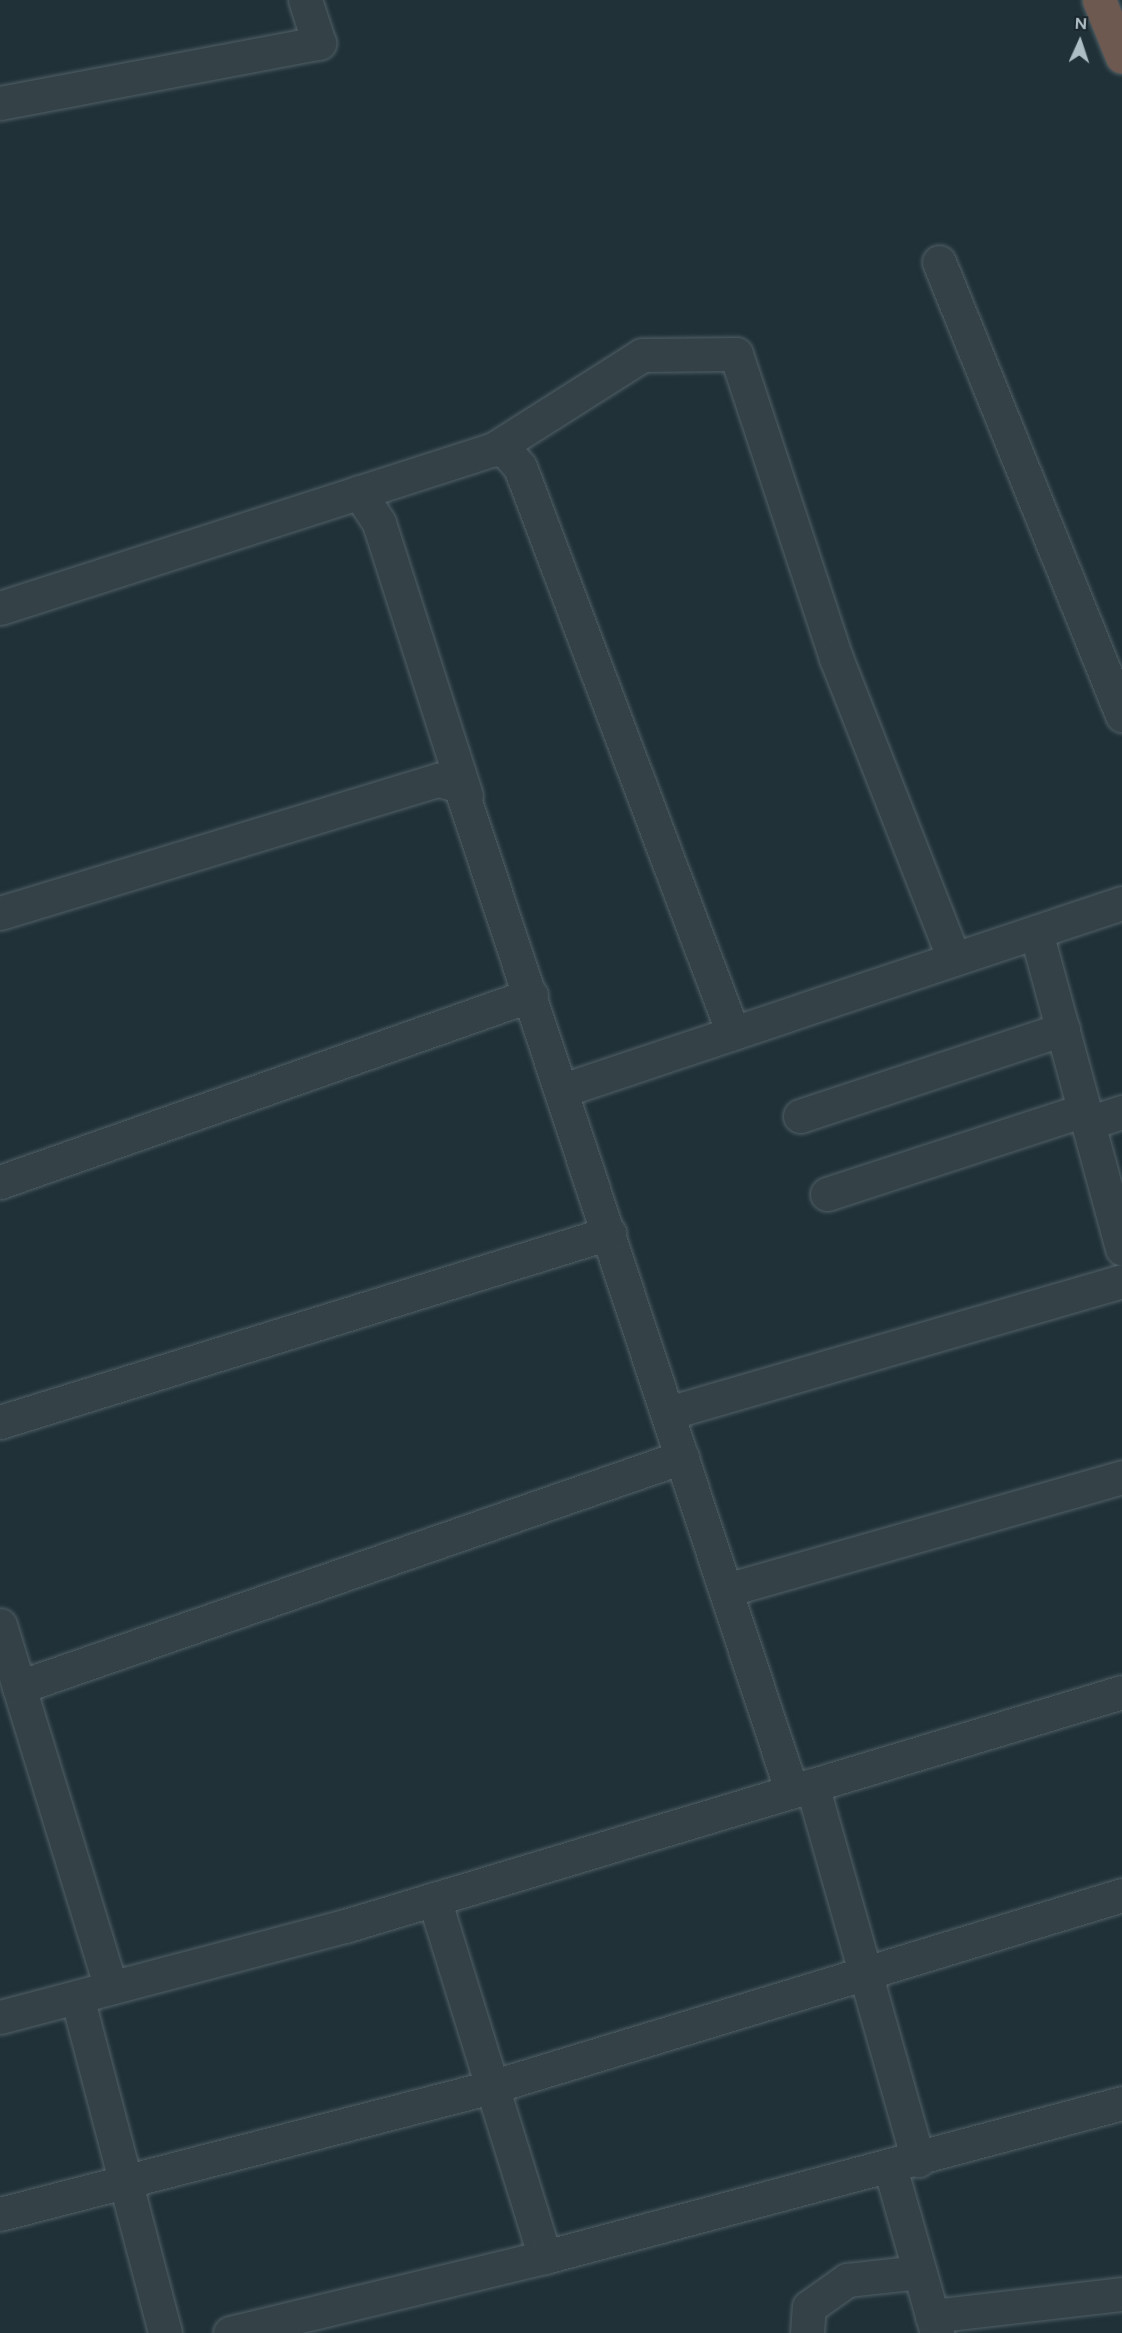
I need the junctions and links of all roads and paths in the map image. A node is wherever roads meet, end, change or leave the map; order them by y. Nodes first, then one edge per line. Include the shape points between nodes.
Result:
1 (304, 0) edge
2 (1099, 0) edge
3 (1122, 57) edge
4 (0, 103) edge
5 (939, 262) dead end
6 (494, 449) junction
7 (359, 492) junction
8 (0, 608) edge
9 (1122, 716) edge
10 (466, 795) junction
11 (1122, 903) edge
12 (0, 913) edge
13 (1036, 932) junction
14 (954, 959) junction
15 (531, 995) junction
16 (1063, 1029) junction
17 (733, 1033) junction
18 (563, 1090) junction
19 (1122, 1112) edge
20 (800, 1116) dead end
21 (1086, 1117) junction
22 (0, 1182) edge
23 (827, 1194) dead end
24 (609, 1233) junction
25 (1122, 1249) edge
26 (1122, 1281) edge
27 (668, 1413) junction
28 (0, 1422) edge
29 (682, 1457) junction
30 (1122, 1476) edge
31 (726, 1590) junction
32 (0, 1625) edge
33 (19, 1687) junction
34 (1122, 1692) edge
35 (802, 1788) junction
36 (1122, 1895) edge
37 (434, 1899) junction
38 (865, 1971) junction
39 (111, 1987) junction
40 (77, 1997) junction
41 (0, 2017) edge
42 (491, 2087) junction
43 (1122, 2103) edge
44 (904, 2163) junction
45 (124, 2179) junction
46 (0, 2214) edge
47 (545, 2257) junction
48 (920, 2272) junction
49 (1122, 2294) edge
50 (934, 2324) edge
51 (165, 2333) edge
52 (230, 2333) edge
53 (807, 2333) edge

1 - 4 street via 320,43
2 - 3 highway
5 - 9 street
6 - 7 street
6 - 14 street via 642,355 736,354 836,658
6 - 17 street via 506,451 520,467
7 - 8 street
7 - 10 street via 379,523
10 - 12 street via 451,780 439,780
10 - 15 street
11 - 13 street
13 - 14 street
13 - 16 street
14 - 17 street
15 - 18 street
15 - 22 street
16 - 20 street
16 - 21 street
17 - 18 street
18 - 24 street
19 - 21 street
21 - 23 street
21 - 25 street
24 - 27 street
24 - 28 street
26 - 27 street
27 - 29 street
29 - 31 street
29 - 33 street
30 - 31 street
31 - 35 street
32 - 33 street
33 - 39 street
34 - 35 street
35 - 37 street
35 - 38 street
36 - 38 street
37 - 39 street
37 - 42 street
38 - 42 street
38 - 44 street
39 - 40 street
40 - 41 street
40 - 45 street
42 - 45 street
42 - 47 street
43 - 44 street
44 - 47 street
44 - 48 street
45 - 46 street
45 - 51 street
47 - 52 street
48 - 50 street
48 - 53 street via 847,2280 809,2307
49 - 50 street

